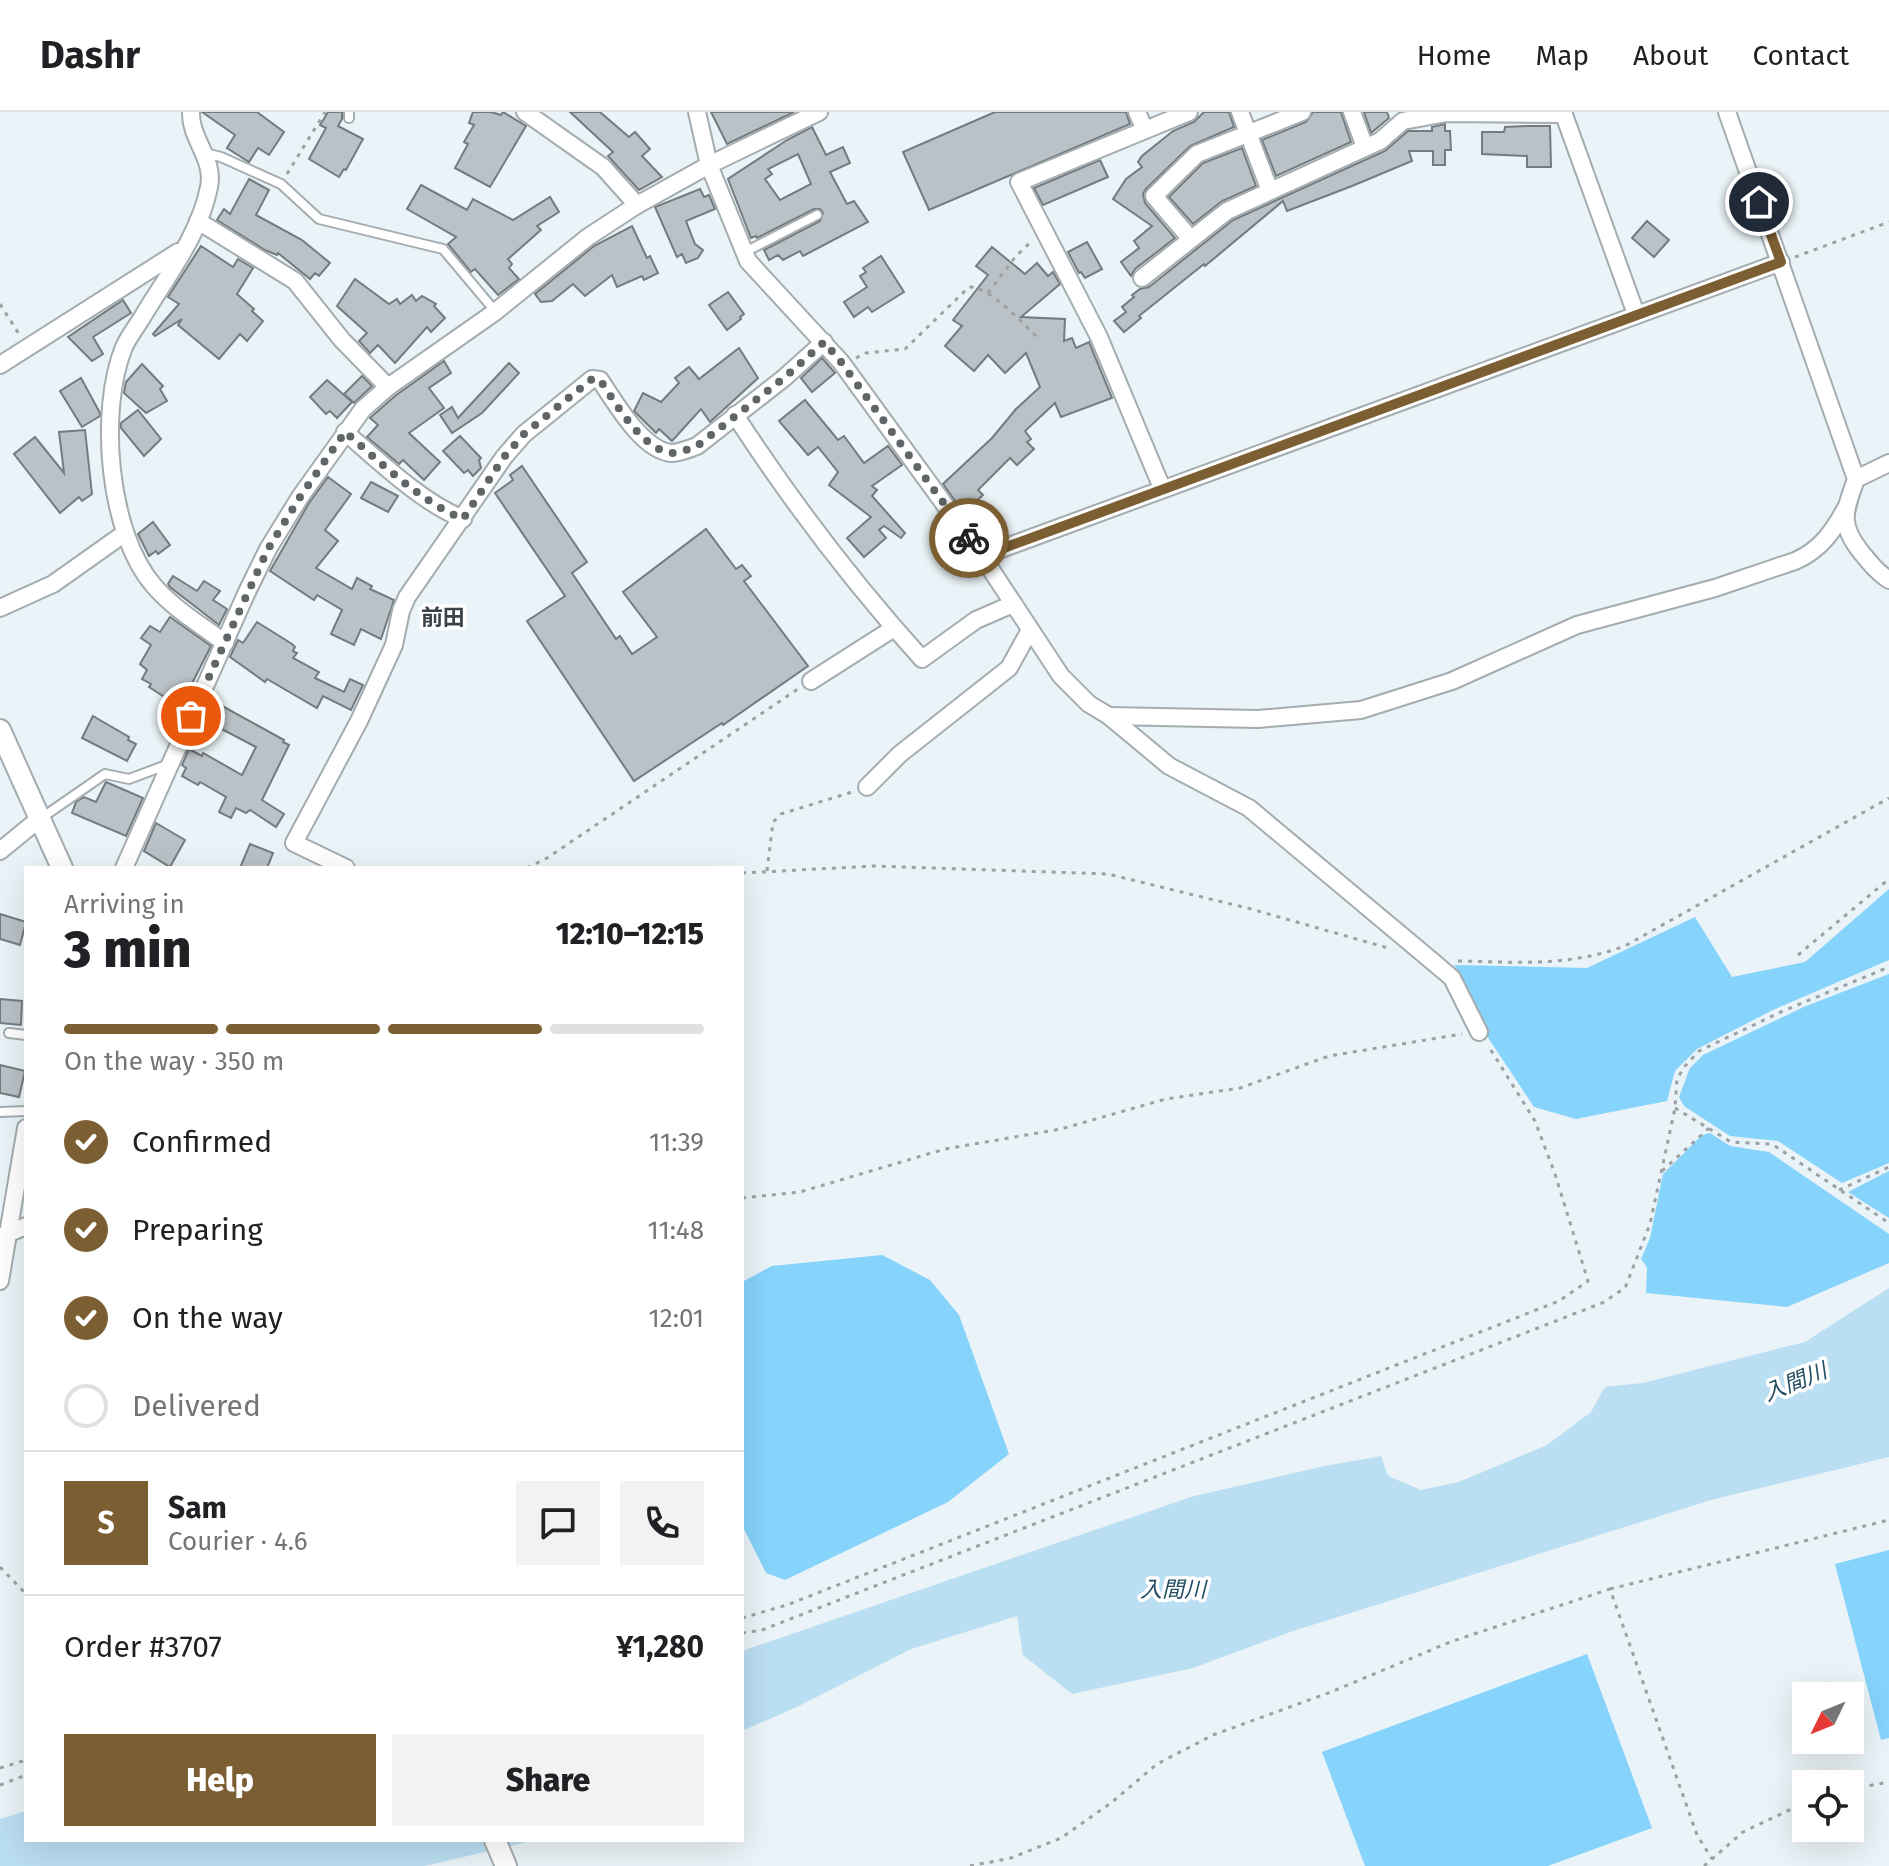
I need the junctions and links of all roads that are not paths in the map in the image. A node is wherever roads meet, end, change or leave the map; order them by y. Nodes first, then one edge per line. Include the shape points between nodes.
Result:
1 (191, 112) edge
2 (525, 112) edge
3 (697, 112) edge
4 (819, 112) edge
5 (1137, 112) edge
6 (1189, 112) edge
7 (1240, 112) edge
8 (1302, 112) edge
9 (1352, 112) edge
10 (1727, 112) edge
11 (1564, 113) edge
12 (1145, 130) junction
13 (1249, 135) junction
14 (1365, 147) junction
15 (205, 153) junction
16 (709, 165) junction
17 (1270, 191) junction
18 (637, 205) junction
19 (817, 215) dead end
20 (198, 221) junction
21 (1190, 238) junction
22 (184, 249) junction
23 (745, 252) junction
24 (1781, 262) junction
25 (1142, 278) dead end
26 (495, 312) junction
27 (1636, 314) junction
28 (824, 342) junction
29 (0, 365) edge
30 (388, 387) junction
31 (735, 415) junction
32 (345, 432) junction
33 (1889, 463) edge
34 (1856, 479) junction
35 (1162, 488) junction
36 (1847, 506) junction
37 (463, 519) junction
38 (125, 533) junction
39 (982, 556) junction
40 (1889, 580) edge
41 (1013, 604) junction
42 (0, 608) edge
43 (894, 628) junction
44 (1030, 630) junction
45 (225, 643) junction
46 (811, 681) road end
47 (1109, 716) junction
48 (0, 730) edge
49 (169, 764) junction
50 (867, 787) road end
51 (39, 819) junction
52 (0, 851) edge
53 (61, 866) edge
54 (125, 866) edge
55 (342, 866) edge
56 (1479, 1032) road end
57 (9, 1033) dead end
58 (24, 1035) edge
59 (24, 1111) edge
60 (0, 1112) edge
61 (24, 1138) edge
62 (24, 1227) edge
63 (4, 1236) edge
64 (0, 1281) edge
65 (496, 1842) edge
66 (506, 1866) edge

1 - 15 street
2 - 18 street via 603,167
3 - 16 street
4 - 16 street
5 - 12 street
6 - 12 street
7 - 13 street
8 - 13 street
9 - 14 street
10 - 24 street
11 - 14 street via 1447,113 1403,121
11 - 27 street
12 - 35 street via 1019,182 1099,337
13 - 17 street
13 - 21 street via 1197,154 1154,196
14 - 17 street
15 - 20 street via 210,184
15 - 26 lane via 281,184 319,219 443,249
16 - 18 street
16 - 23 street
17 - 21 street via 1227,211
18 - 26 street
19 - 23 lane
20 - 22 street
20 - 30 street via 295,281
21 - 25 street
22 - 29 street
22 - 38 street via 125,346 115,378 111,433
23 - 28 street
24 - 27 street
24 - 34 street
26 - 30 street
27 - 35 street
28 - 31 street
28 - 39 street
30 - 32 street
31 - 37 street via 697,446 670,453 645,438 600,380 592,379 524,434
31 - 43 street via 775,476
32 - 37 street via 448,513
32 - 45 street via 268,549
33 - 34 street
34 - 36 street
35 - 39 street
36 - 40 street via 1848,536
36 - 47 street via 1832,533 1807,556 1715,588 1577,625 1452,681 1361,710 1258,719
37 - 55 street via 407,597 394,645 294,843
38 - 42 street via 53,584
38 - 45 street via 153,584
39 - 41 street
41 - 43 street via 976,620 922,659
41 - 44 street
43 - 46 street
44 - 47 street via 1061,676
44 - 50 street via 1009,668 900,754
45 - 49 street
47 - 56 street via 1169,766 1249,808 1452,978
48 - 51 street
49 - 51 lane via 129,779 105,774
49 - 54 street
51 - 52 street
51 - 53 street
57 - 58 lane
59 - 60 lane
61 - 63 street
62 - 63 street
63 - 64 street
65 - 66 street

